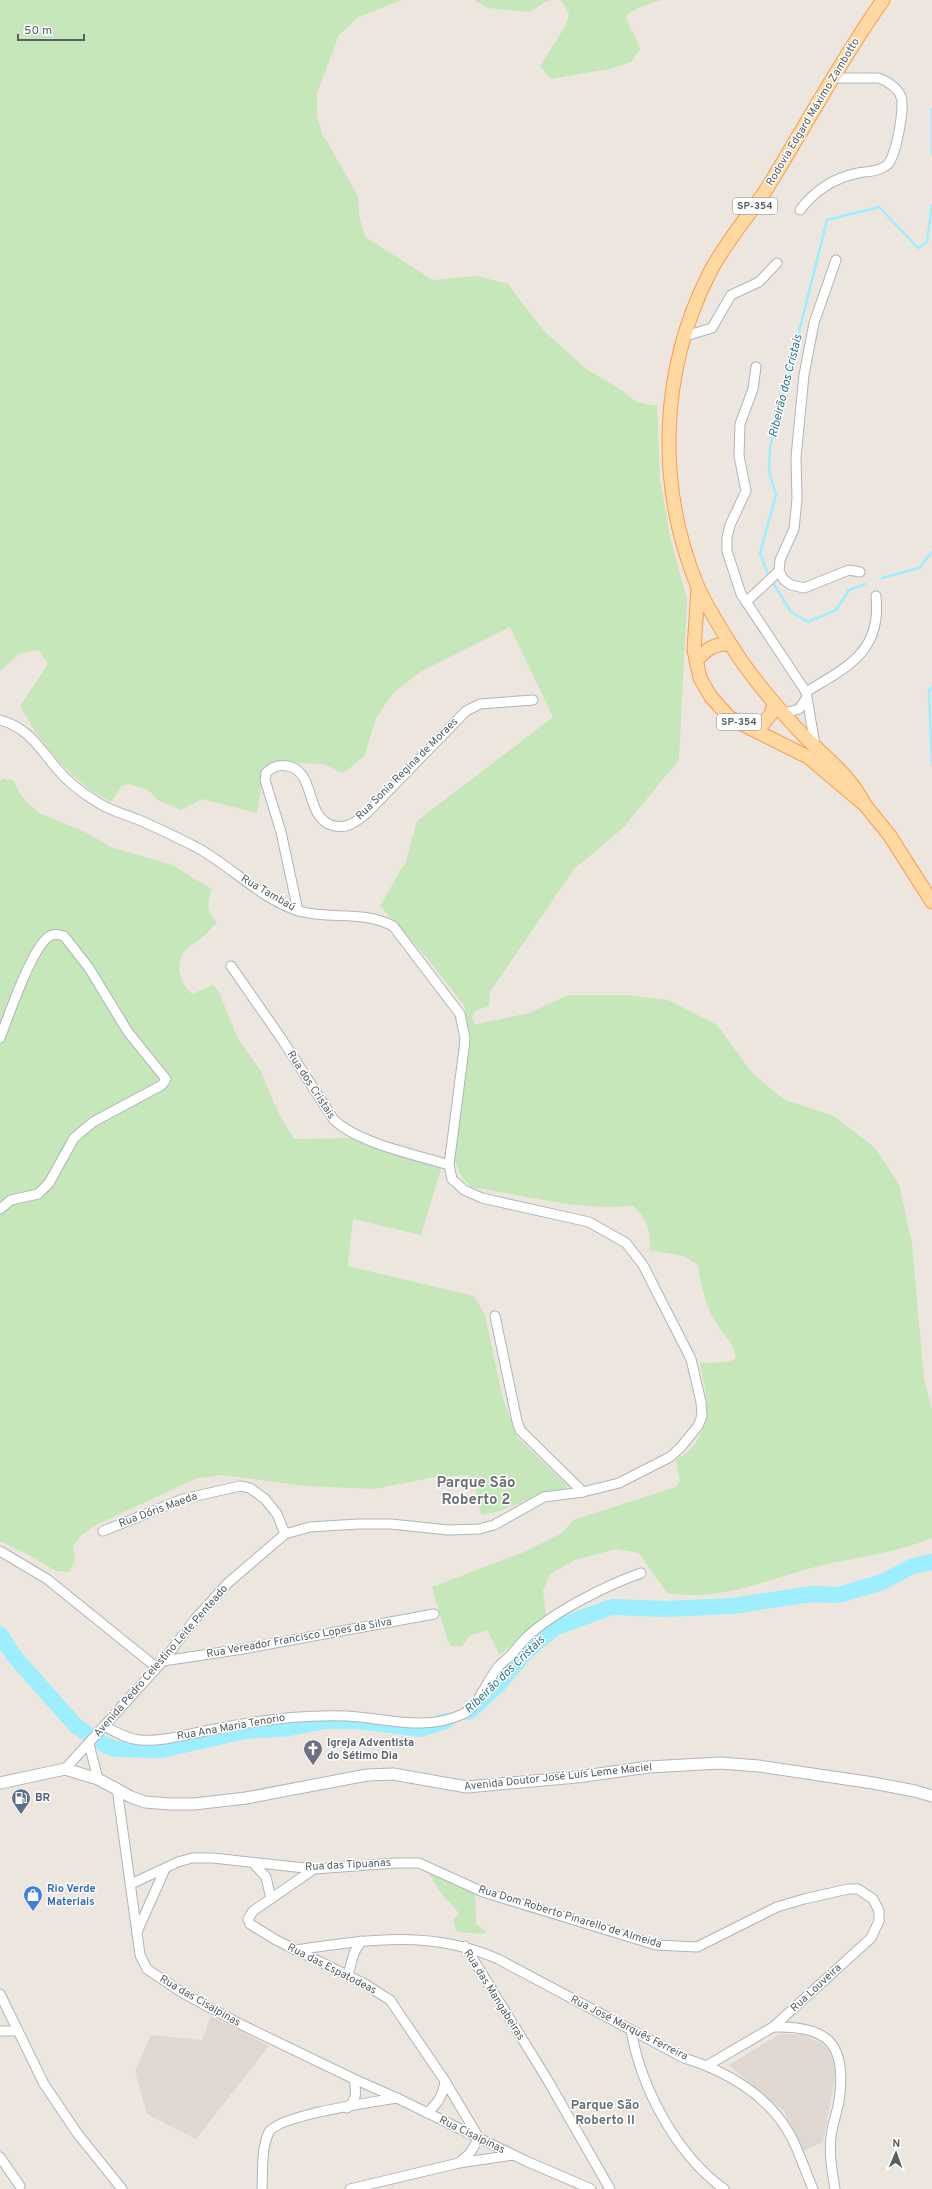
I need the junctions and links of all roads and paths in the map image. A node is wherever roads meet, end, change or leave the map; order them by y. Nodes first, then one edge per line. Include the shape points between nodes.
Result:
1 (883, 0) edge
2 (833, 78) junction
3 (800, 210) dead end
4 (836, 260) dead end
5 (777, 263) dead end
6 (682, 336) junction
7 (756, 367) dead end
8 (779, 571) junction
9 (860, 572) dead end
10 (698, 588) junction
11 (876, 596) dead end
12 (746, 602) junction
13 (730, 644) junction
14 (696, 661) junction
15 (806, 696) junction
16 (534, 700) dead end
17 (774, 704) junction
18 (784, 713) junction
19 (0, 720) edge
20 (757, 731) junction
21 (815, 745) junction
22 (865, 805) junction
23 (932, 902) edge
24 (298, 911) junction
25 (231, 966) dead end
26 (0, 1038) edge
27 (449, 1165) junction
28 (0, 1208) edge
29 (495, 1316) dead end
30 (583, 1492) junction
31 (103, 1531) dead end
32 (286, 1534) junction
33 (0, 1551) edge
34 (641, 1573) dead end
35 (434, 1614) dead end
36 (163, 1661) junction
37 (156, 1668) junction
38 (102, 1729) junction
39 (90, 1743) junction
40 (65, 1770) junction
41 (98, 1779) junction
42 (0, 1783) edge
43 (932, 1787) edge
44 (117, 1788) junction
45 (915, 1791) junction
46 (932, 1796) edge
47 (419, 1863) joint
48 (253, 1864) junction
49 (165, 1869) junction
50 (314, 1869) junction
51 (131, 1884) junction
52 (858, 1889) joint
53 (270, 1899) junction
54 (137, 1933) junction
55 (362, 1940) junction
56 (465, 1946) junction
57 (295, 1950) junction
58 (348, 1975) junction
59 (0, 1994) edge
60 (773, 2026) junction
61 (631, 2030) junction
62 (0, 2031) edge
63 (17, 2031) junction
64 (708, 2065) junction
65 (354, 2079) junction
66 (445, 2081) junction
67 (397, 2098) junction
68 (347, 2108) junction
69 (427, 2114) junction
70 (479, 2138) junction
71 (513, 2155) junction
72 (0, 2157) edge
73 (460, 2163) junction
74 (20, 2186) dead end
75 (122, 2189) edge
76 (262, 2189) edge
77 (350, 2189) edge
78 (591, 2189) edge
79 (610, 2189) edge
80 (724, 2189) edge
81 (813, 2189) edge
82 (835, 2189) edge

1 - 2 main road, Rodovia Edgard Máximo Zambotto / SP-354
2 - 3 street via 878,78 899,93 902,106 895,151 888,164 882,168 852,174 827,184
2 - 6 main road, Rodovia Edgard Máximo Zambotto / SP-354 via 765,191 720,254 702,288
4 - 8 street via 814,323 804,375 796,457 797,499 794,529 780,560
5 - 6 street via 759,282 731,295 712,328
6 - 10 main road, Rodovia Edgard Máximo Zambotto / SP-354 via 670,413 669,466 680,532
7 - 12 street via 753,390 740,424 739,450 746,492 730,525 727,538 727,551 732,570
8 - 9 street via 791,586 804,588 849,570
8 - 12 street
10 - 13 main road, Rodovia Edgard Máximo Zambotto / SP-354
10 - 14 main road, Rodovia Edgard Máximo Zambotto / SP-354 via 694,632
11 - 15 street via 875,631 868,644 855,659
12 - 15 street
13 - 14 main road via 719,643 710,646
13 - 17 main road, Rodovia Edgard Máximo Zambotto / SP-354 via 748,672
14 - 20 main road, Rodovia Edgard Máximo Zambotto / SP-354 via 700,678 711,697 730,718
15 - 18 street via 799,708
15 - 21 street
16 - 24 street, Rua Sonia Regina de Moraes via 480,704 466,711 367,813 346,827 328,824 320,817 303,776 298,771 282,765 266,773 266,787 281,832
17 - 18 main road, Rodovia Edgard Máximo Zambotto / SP-354
17 - 20 main road via 771,714
18 - 21 main road, Rodovia Edgard Máximo Zambotto / SP-354
19 - 24 street, Rua Tambaú via 13,723 24,730 59,771 98,802 198,848 257,889
20 - 22 main road, Rodovia Edgard Máximo Zambotto / SP-354 via 808,757
21 - 22 main road, Rodovia Edgard Máximo Zambotto / SP-354 via 847,777
22 - 23 main road, Rodovia Edgard Máximo Zambotto / SP-354 via 890,836
24 - 27 street, Rua Tambaú via 365,916 380,919 393,926 460,1014 464,1049
25 - 27 street, Rua dos Cristais via 334,1120 343,1129 360,1138
26 - 28 street via 36,953 46,938 60,934 89,968 128,1032 166,1079 162,1085 93,1122 74,1138 49,1183 38,1194 11,1200
27 - 30 street, Avenida Pedro Celestino Leite Penteado via 452,1179 464,1190 482,1198 589,1222 626,1243 643,1265 691,1359 702,1416 691,1436 661,1462 619,1483
29 - 30 street via 520,1430
30 - 32 street, Avenida Pedro Celestino Leite Penteado via 544,1497 494,1525 479,1529 448,1530 392,1524 358,1524 310,1527
31 - 32 street, Rua Dóris Maeda via 182,1499 240,1486 250,1488 265,1499 277,1514
32 - 36 street, Avenida Pedro Celestino Leite Penteado via 228,1583 196,1618
33 - 37 street via 47,1579
34 - 38 street, Rua Ana Maria Tenorio via 618,1581 561,1612 528,1635 500,1665 470,1708 463,1714 450,1718 404,1724 362,1717 296,1716 140,1740
35 - 36 street, Rua Vereador Francisco Lopes da Silva
36 - 37 street, Avenida Pedro Celestino Leite Penteado
37 - 38 street, Avenida Pedro Celestino Leite Penteado
38 - 39 street, Avenida Pedro Celestino Leite Penteado
39 - 40 street, Avenida Pedro Celestino Leite Penteado
39 - 41 street
40 - 41 street, Avenida Doutor José Luís Leme Maciel
40 - 42 street
41 - 44 street, Avenida Doutor José Luís Leme Maciel
43 - 45 street, Avenida Doutor José Luís Leme Maciel
44 - 45 street, Avenida Doutor José Luís Leme Maciel via 145,1802 194,1804 246,1798 367,1775 393,1774 467,1788 649,1767 720,1763 760,1766
44 - 51 street, Rua das Cisalpinas
45 - 46 street, Avenida Doutor José Luís Leme Maciel
47 - 50 street, Rua das Tipuanas
47 - 52 street, Rua Dom Roberto Pinarello de Almeida via 483,1892 656,1945 677,1948 697,1947 760,1915 804,1898
48 - 49 street, Rua das Tipuanas via 213,1858 192,1858
48 - 50 street, Rua das Tipuanas
48 - 53 street via 266,1876
49 - 51 street, Rua das Tipuanas
49 - 54 street
50 - 53 street, Rua das Espatodeas
51 - 54 street, Rua das Cisalpinas
52 - 60 street, Rua Louveira via 873,1899 879,1911 879,1921 874,1934
53 - 57 street, Rua das Espatodeas via 250,1914 250,1924
54 - 65 street, Rua das Cisalpinas via 144,1963 157,1977 240,2024
55 - 56 street, Rua das Mangabeiras via 412,1939
55 - 57 street, Rua das Mangabeiras
55 - 58 street via 354,1953
56 - 61 street, Rua José Marquês Ferreira via 498,1959
56 - 79 street, Rua das Mangabeiras via 547,2079
57 - 58 street, Rua das Espatodeas
58 - 66 street, Rua das Espatodeas via 390,2000
59 - 63 street
60 - 64 street, Rua Louveira
60 - 82 street via 796,2026 814,2031 830,2041 838,2052 841,2063 840,2083 830,2153
61 - 64 street, Rua José Marquês Ferreira via 684,2058
61 - 80 street via 634,2051 649,2089 670,2127 711,2180
62 - 63 street
63 - 75 street via 44,2084 77,2133
64 - 81 street, Rua José Marquês Ferreira via 730,2076 749,2090 783,2123
65 - 67 street, Rua Cisalpinas
65 - 68 street via 356,2097
66 - 69 street via 440,2101
66 - 70 street, Rua das Espatodeas
67 - 68 street
67 - 69 street, Rua Cisalpinas
68 - 76 street via 301,2116 275,2125 265,2142
69 - 70 street, Rua Cisalpinas
70 - 71 street, Rua Cisalpinas
70 - 73 street
71 - 73 street
71 - 78 street, Rua Cisalpinas
72 - 74 street
73 - 77 street

